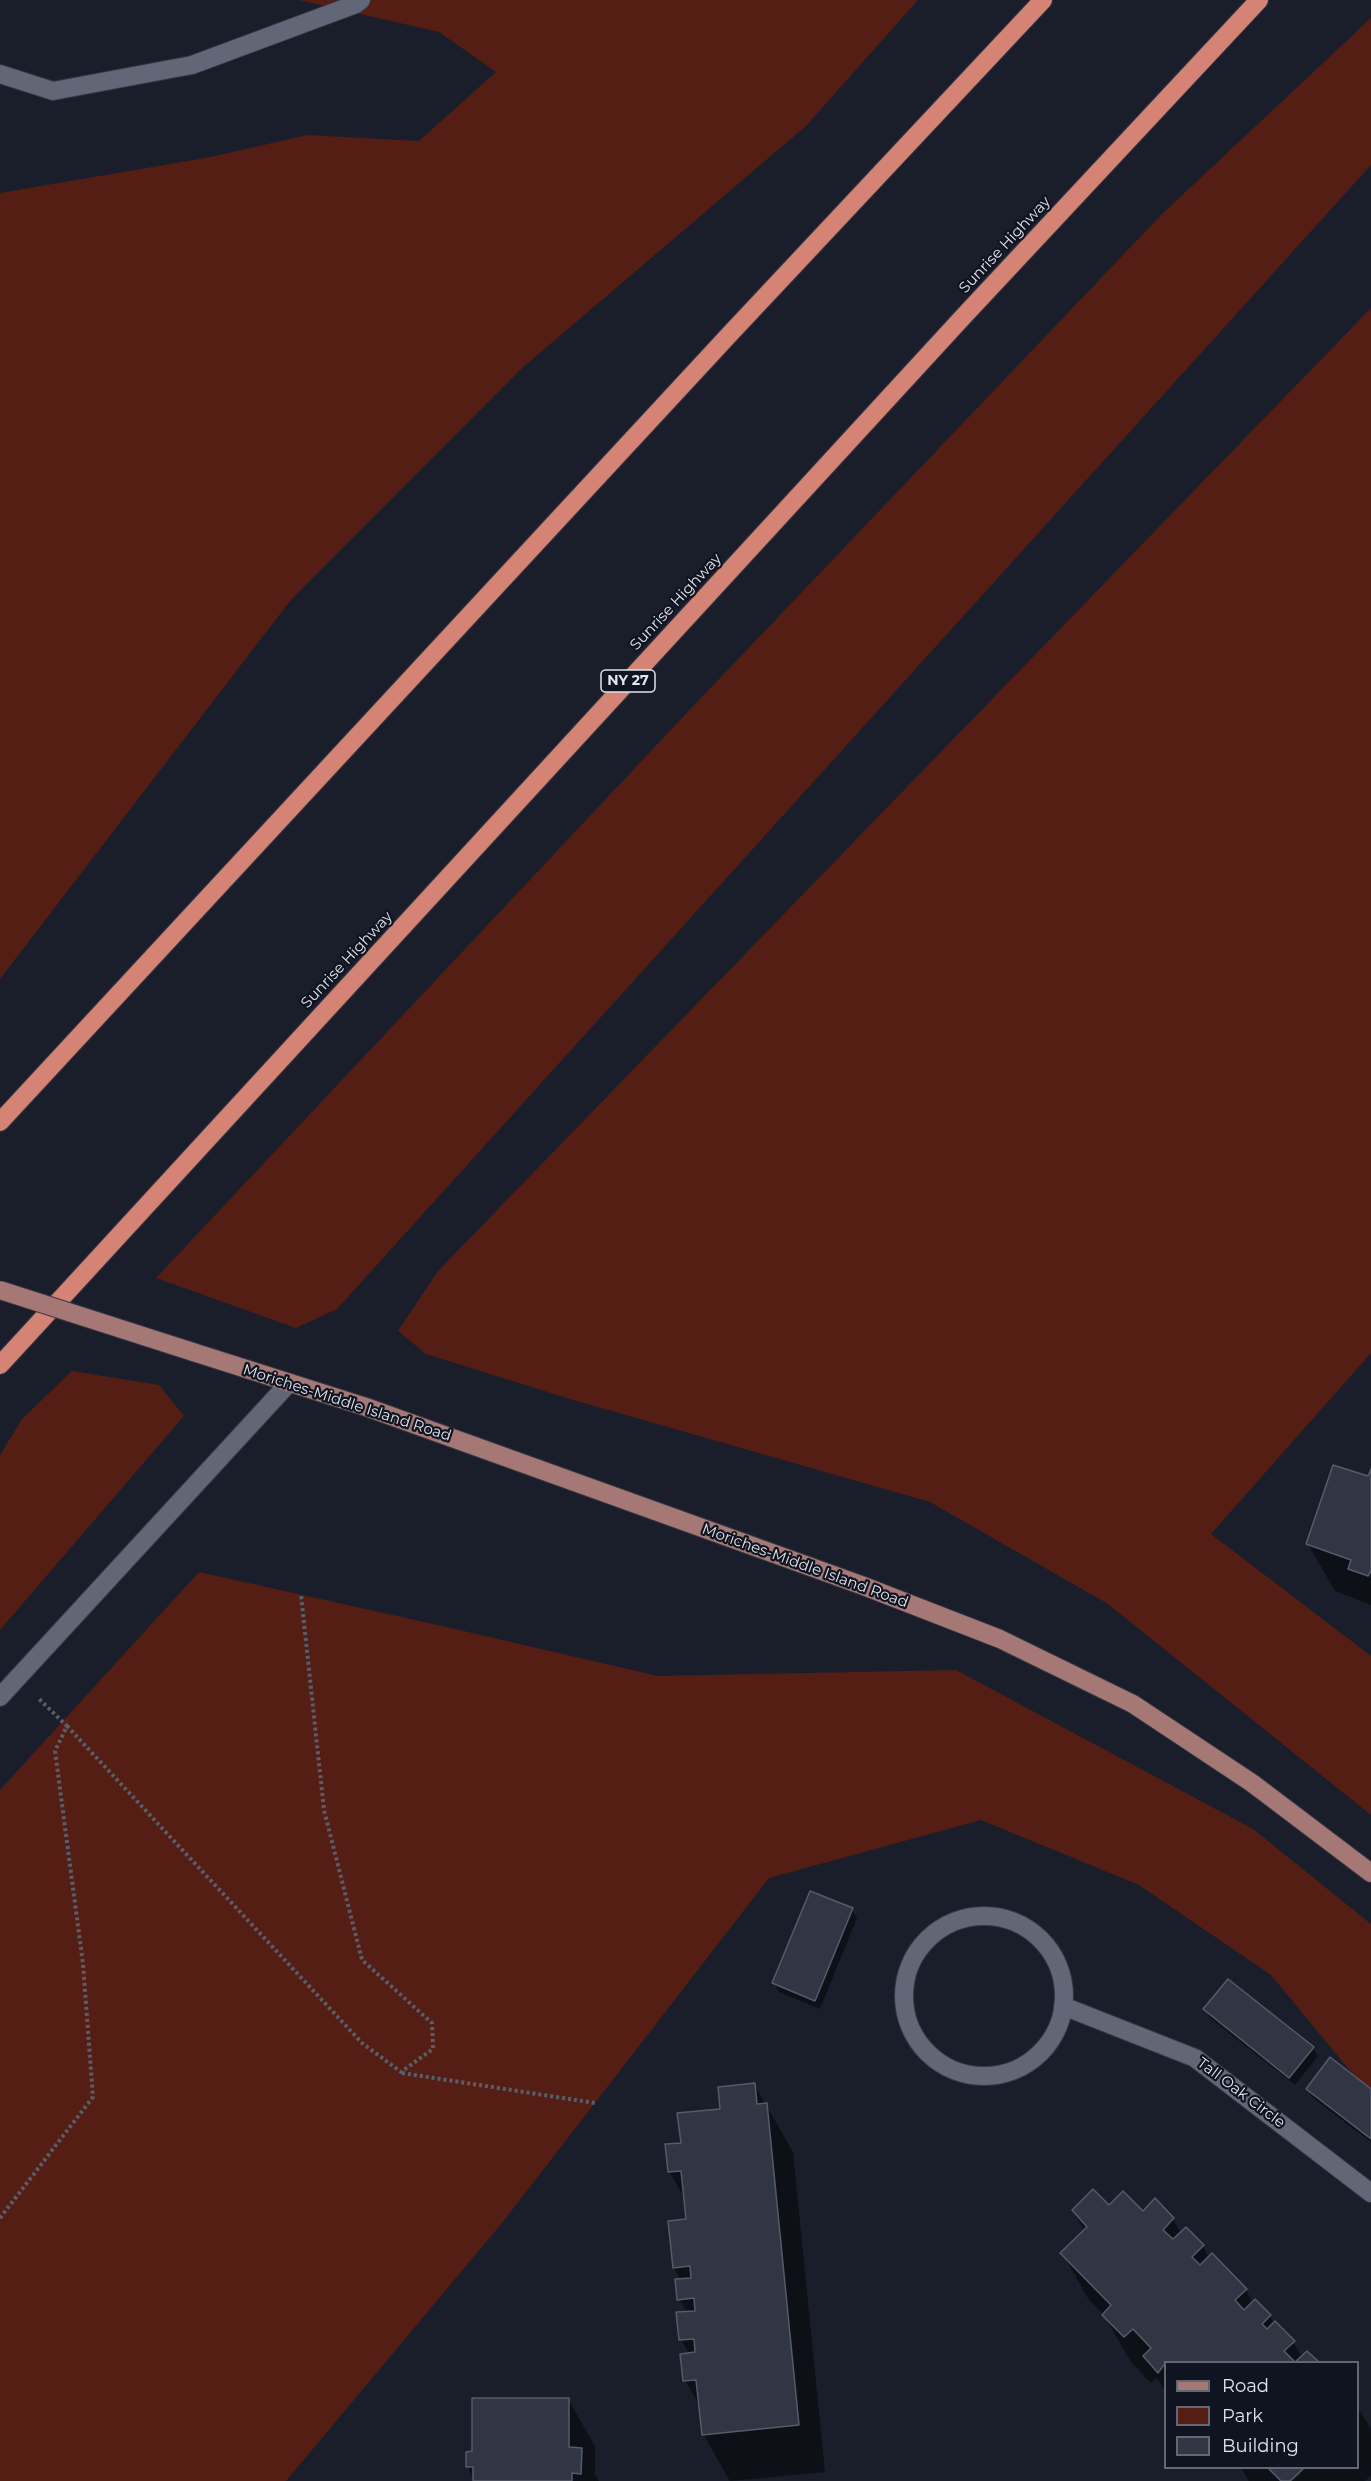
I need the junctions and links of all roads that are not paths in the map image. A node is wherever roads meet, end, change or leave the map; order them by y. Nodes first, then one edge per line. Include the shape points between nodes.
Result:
1 (361, 0) edge
2 (1043, 0) edge
3 (1259, 0) edge
4 (0, 74) edge
5 (0, 1122) edge
6 (0, 1290) edge
7 (0, 1365) edge
8 (289, 1383) junction
9 (0, 1697) edge
10 (1371, 1873) edge
11 (1063, 2006) junction
12 (1371, 2193) edge

1 - 4 street via 192,65 53,91
2 - 5 highway
3 - 7 highway, Sunrise Highway / NY 27
6 - 8 main road, Moriches-Middle Island Road, bridge
8 - 9 street
8 - 10 main road, Moriches-Middle Island Road via 366,1407 861,1585 1000,1639 1133,1704 1252,1782
11 - 11 street via 1062,1977 1050,1950 1029,1929 1001,1918 972,1917 944,1927 921,1946 907,1972 903,2001 910,2030 927,2054 952,2070 981,2076 1010,2072 1036,2058 1054,2034
11 - 12 street, Tall Oak Circle via 1195,2058

